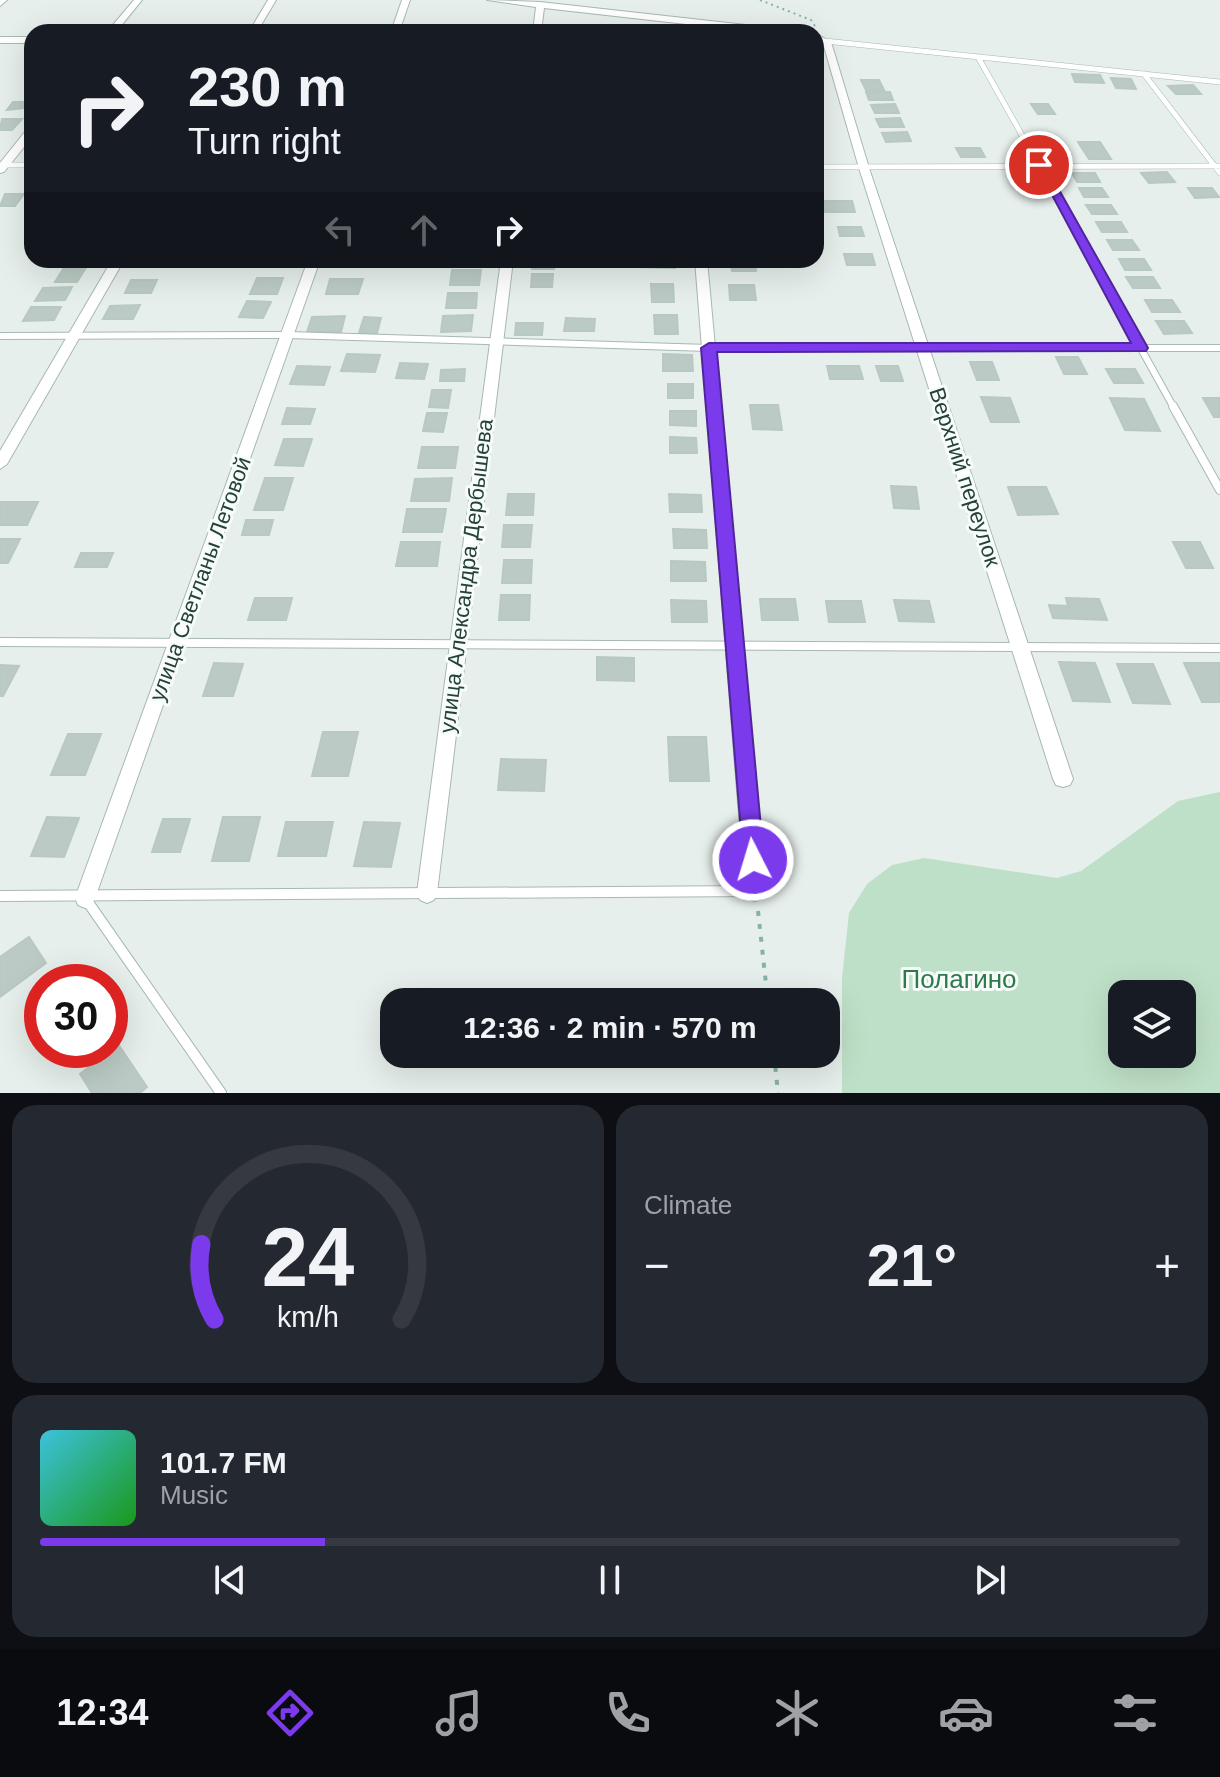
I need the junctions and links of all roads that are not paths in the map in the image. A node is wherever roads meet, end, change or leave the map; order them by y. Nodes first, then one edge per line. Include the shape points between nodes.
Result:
1 (138, 0) edge
2 (272, 0) edge
3 (406, 0) edge
4 (491, 0) edge
5 (540, 5) junction
6 (118, 24) edge
7 (258, 24) edge
8 (398, 24) edge
9 (538, 24) edge
10 (710, 24) edge
11 (0, 40) edge
12 (24, 40) edge
13 (824, 40) edge
14 (824, 46) edge
15 (978, 57) junction
16 (1144, 74) junction
17 (1220, 82) edge
18 (24, 139) edge
19 (24, 165) edge
20 (1039, 165) junction
21 (1, 166) edge
22 (1217, 166) edge
23 (824, 167) edge
24 (864, 168) junction
25 (1220, 173) edge
26 (113, 268) edge
27 (311, 268) edge
28 (506, 268) edge
29 (702, 268) edge
30 (75, 335) junction
31 (288, 335) junction
32 (0, 336) edge
33 (496, 344) junction
34 (709, 348) junction
35 (1141, 348) junction
36 (1220, 348) edge
37 (923, 349) junction
38 (0, 464) edge
39 (1220, 490) edge
40 (458, 641) junction
41 (0, 642) edge
42 (176, 643) junction
43 (734, 646) junction
44 (1019, 646) junction
45 (1220, 648) edge
46 (1063, 779) dead end
47 (755, 891) joint
48 (427, 893) junction
49 (0, 896) edge
50 (85, 898) junction
51 (221, 1093) edge

1 - 6 street
2 - 7 street
3 - 8 street
4 - 5 street
5 - 9 street
5 - 10 street
11 - 12 street
13 - 15 lane
14 - 24 street, Верхний переулок
15 - 16 lane
15 - 20 lane
16 - 17 lane
16 - 22 lane
18 - 21 street
19 - 21 lane
20 - 22 lane
20 - 24 lane
20 - 35 lane
22 - 25 lane
23 - 24 lane
24 - 37 street, Верхний переулок
26 - 30 street
27 - 31 street, улица Светланы Летовой
28 - 33 street, улица Александра Дербышева
29 - 34 street
30 - 31 lane
30 - 32 lane
30 - 38 street
31 - 33 lane
31 - 42 street, улица Светланы Летовой
33 - 34 lane
33 - 40 street, улица Александра Дербышева
34 - 37 lane
34 - 43 street
35 - 36 lane
35 - 37 lane
35 - 39 lane
37 - 44 street, Верхний переулок
40 - 42 lane
40 - 43 lane
40 - 48 street, улица Александра Дербышева
41 - 42 lane
42 - 50 street, улица Светланы Летовой
43 - 44 lane
43 - 47 street
44 - 45 lane
44 - 46 street, Верхний переулок
47 - 48 lane
48 - 50 lane
49 - 50 lane
50 - 51 lane

